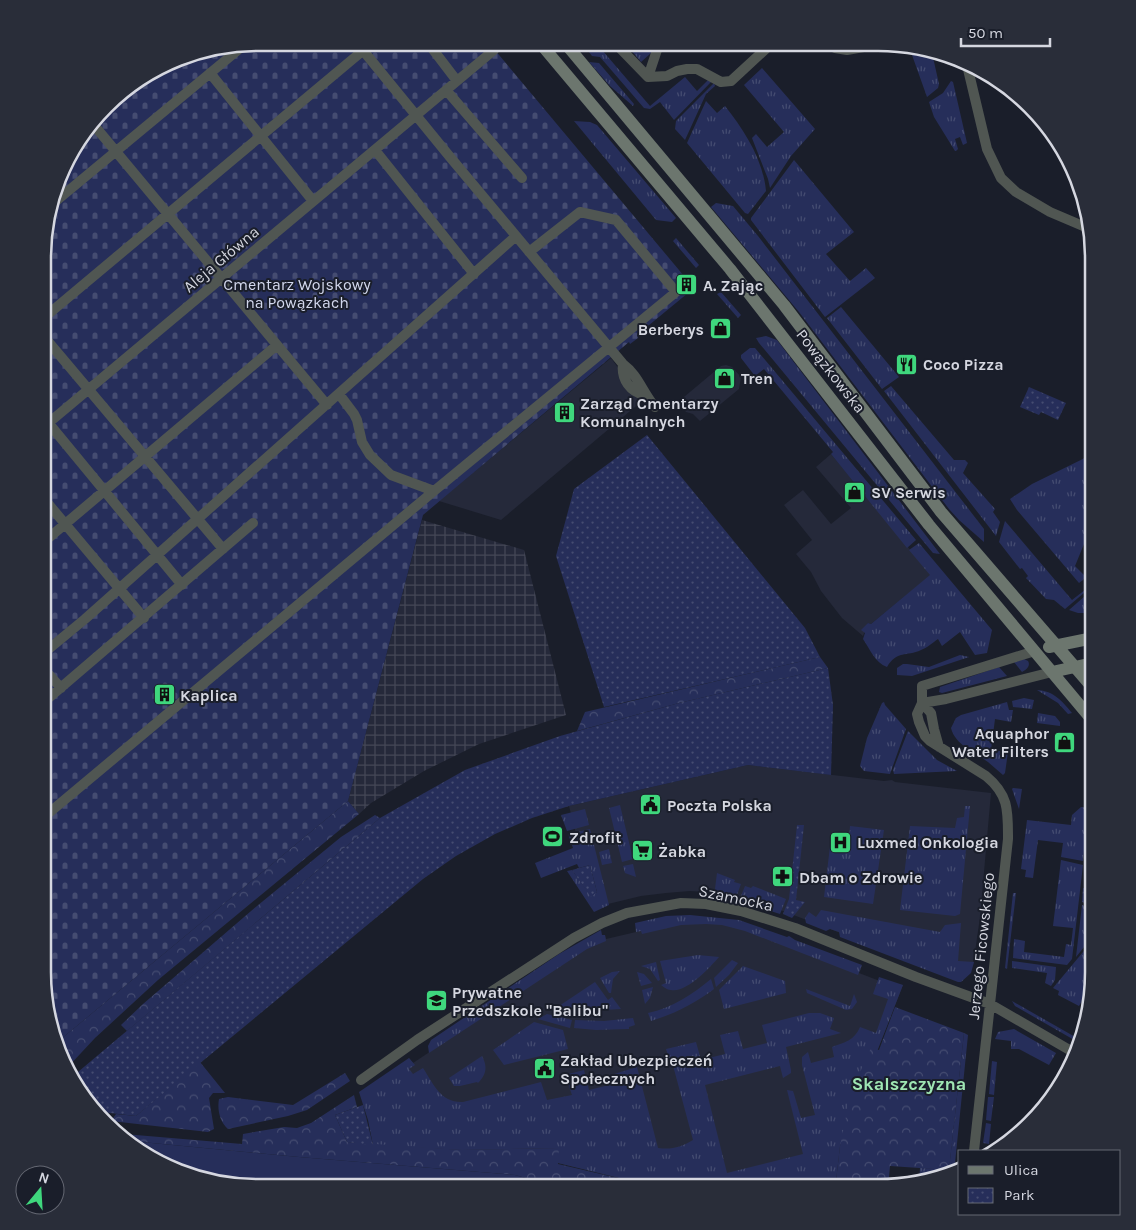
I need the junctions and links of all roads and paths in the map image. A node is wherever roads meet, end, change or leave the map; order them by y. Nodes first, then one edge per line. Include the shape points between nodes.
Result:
1 (354, 51) edge
2 (364, 51) edge
3 (434, 51) edge
4 (492, 51) edge
5 (547, 51) edge
6 (572, 51) edge
7 (623, 51) edge
8 (657, 51) edge
9 (764, 51) edge
10 (235, 53) edge
11 (210, 73) junction
12 (969, 73) edge
13 (648, 77) junction
14 (457, 81) junction
15 (446, 90) junction
16 (416, 116) junction
17 (97, 129) edge
18 (261, 136) junction
19 (375, 150) junction
20 (116, 152) junction
21 (522, 178) dead end
22 (60, 198) edge
23 (313, 201) junction
24 (168, 214) junction
25 (1082, 225) edge
26 (516, 236) junction
27 (529, 252) junction
28 (474, 274) junction
29 (221, 278) junction
30 (51, 312) edge
31 (51, 344) edge
32 (277, 345) junction
33 (609, 347) junction
34 (88, 389) junction
35 (339, 394) junction
36 (327, 404) junction
37 (655, 407) dead end
38 (51, 419) edge
39 (51, 429) edge
40 (145, 457) junction
41 (104, 491) junction
42 (434, 491) junction
43 (51, 507) edge
44 (197, 520) junction
45 (252, 523) dead end
46 (65, 524) junction
47 (51, 536) edge
48 (223, 549) junction
49 (157, 556) junction
50 (182, 585) junction
51 (120, 589) junction
52 (144, 618) junction
53 (1085, 640) edge
54 (51, 646) edge
55 (1056, 646) junction
56 (1035, 651) junction
57 (1085, 665) edge
58 (1075, 667) junction
59 (1052, 672) junction
60 (51, 677) edge
61 (1085, 679) edge
62 (61, 688) junction
63 (51, 696) edge
64 (922, 703) junction
65 (1085, 711) edge
66 (51, 811) edge
67 (990, 1004) junction
68 (1069, 1050) edge
69 (361, 1080) dead end
70 (974, 1150) edge

1 - 18 street
2 - 16 street
3 - 14 street
4 - 14 street, Aleja Główna
5 - 56 main road, Powązkowska via 730,269 929,525
6 - 55 main road, Powązkowska via 784,304 940,512
7 - 13 street
8 - 13 street
9 - 13 street via 736,77 726,82 697,69
10 - 11 street
11 - 18 street
11 - 20 street
12 - 25 street via 987,149 1000,178 1041,207
14 - 15 street, Aleja Główna
15 - 16 street, Aleja Główna
15 - 21 street
16 - 19 street, Aleja Główna
16 - 26 street
17 - 20 street
18 - 23 street
18 - 24 street
19 - 23 street, Aleja Główna
19 - 28 street
20 - 22 street
20 - 24 street
23 - 29 street, Aleja Główna
24 - 29 street
24 - 30 street
26 - 27 street
26 - 28 street
27 - 33 street
27 - 33 street via 580,212 616,220 676,292
28 - 35 street
29 - 32 street
29 - 34 street, Aleja Główna
31 - 34 street
32 - 36 street
32 - 40 street
33 - 37 street
33 - 42 street
34 - 38 street, Aleja Główna
34 - 40 street
35 - 36 street
35 - 42 street via 354,414 362,442 370,455 391,475
36 - 44 street
39 - 41 street
40 - 41 street
40 - 44 street
41 - 46 street
41 - 49 street
42 - 66 street
43 - 46 street
44 - 48 street
44 - 49 street
45 - 48 street
46 - 47 street
46 - 51 street
48 - 50 street
49 - 50 street
49 - 51 street
50 - 52 street
51 - 52 street
51 - 54 street
52 - 62 street
53 - 55 main road
55 - 56 main road
55 - 58 main road, Powązkowska
56 - 59 main road, Powązkowska
56 - 64 street, Jerzego Ficowskiego via 922,686
57 - 58 main road
58 - 59 main road
58 - 61 main road, Powązkowska
59 - 64 street
59 - 65 main road, Powązkowska
60 - 62 street
62 - 63 street
64 - 67 street, Jerzego Ficowskiego via 931,713 939,747 990,779 1006,804 1008,839
67 - 68 street, Szamocka
67 - 69 street, Szamocka via 779,923 741,911 681,903 627,913 574,938
67 - 70 street, Jerzego Ficowskiego

